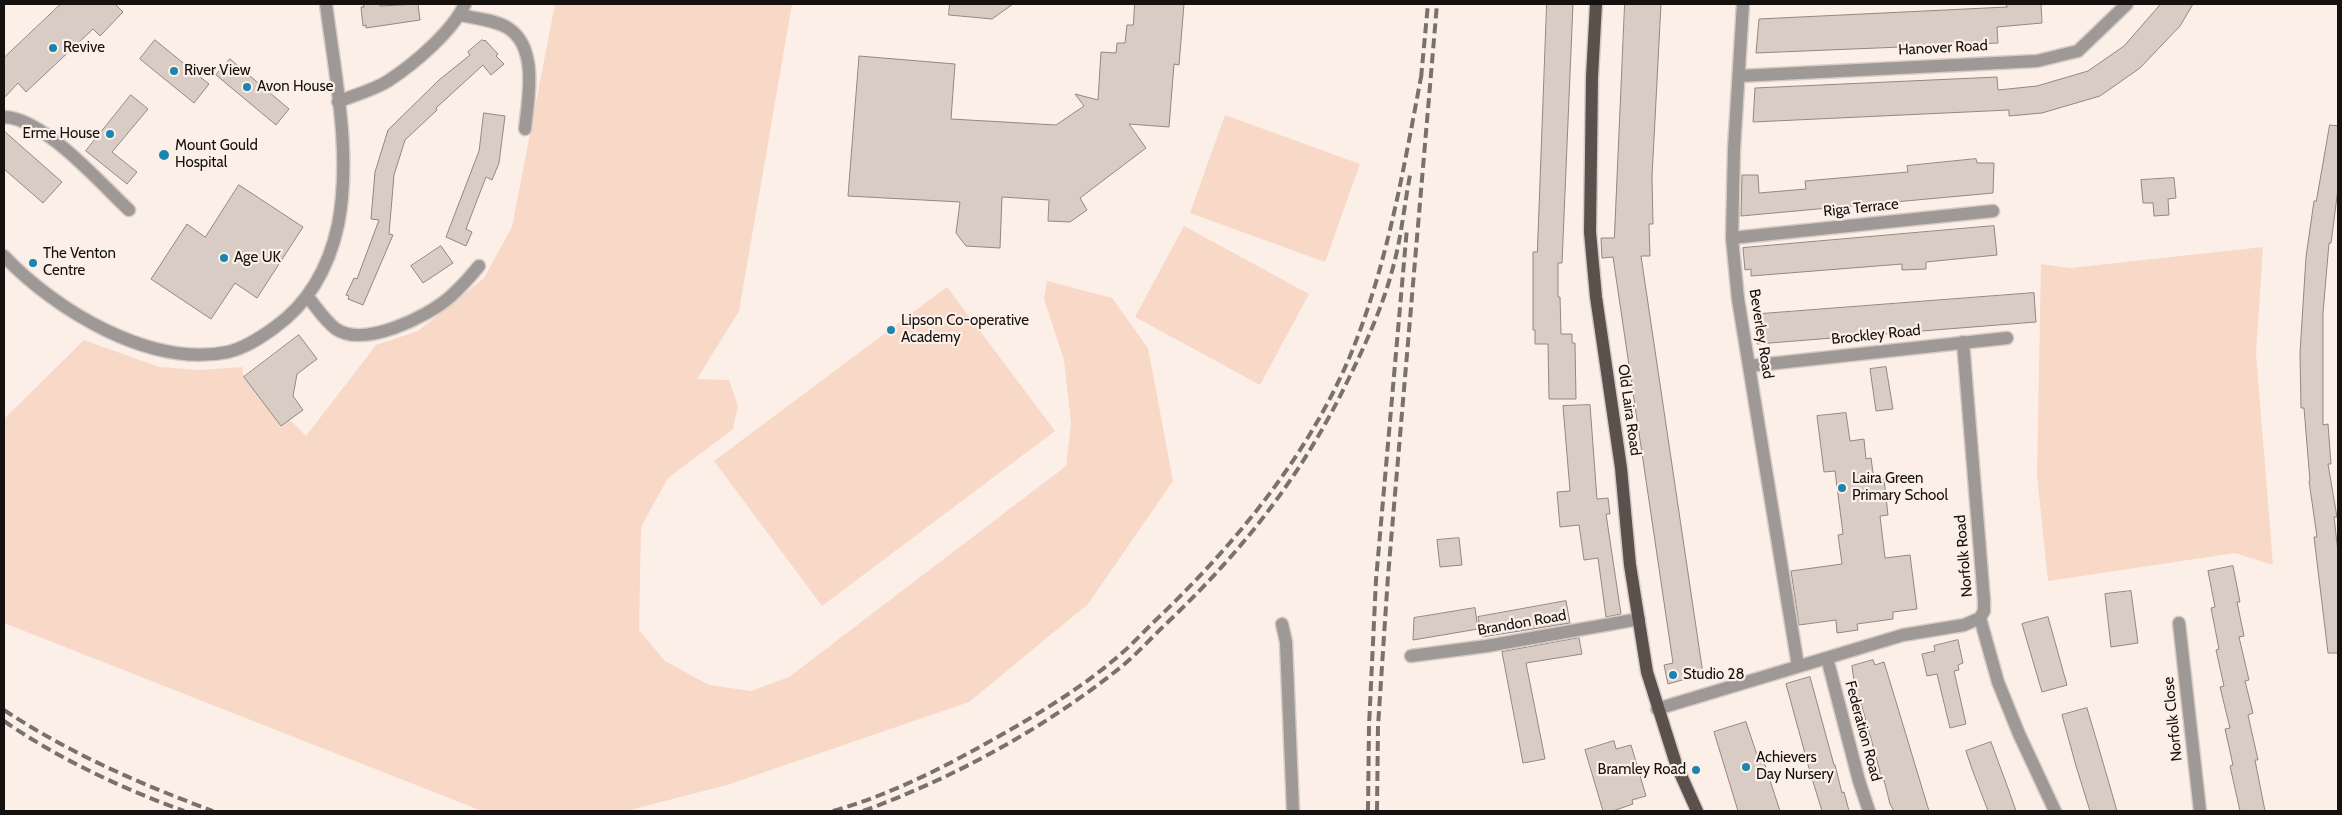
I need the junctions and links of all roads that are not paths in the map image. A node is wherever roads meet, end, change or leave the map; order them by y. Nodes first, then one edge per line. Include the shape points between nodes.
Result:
1 (326, 4) edge
2 (1596, 4) edge
3 (1744, 4) edge
4 (2126, 4) edge
5 (462, 9) edge
6 (1740, 76) junction
7 (338, 102) junction
8 (4, 117) edge
9 (525, 129) dead end
10 (129, 210) dead end
11 (1993, 211) dead end
12 (1732, 238) junction
13 (4, 256) edge
14 (479, 266) dead end
15 (308, 297) junction
16 (2007, 338) dead end
17 (1963, 342) junction
18 (1749, 366) junction
19 (1980, 618) junction
20 (1639, 619) junction
21 (2179, 622) dead end
22 (1282, 624) dead end
23 (1411, 656) dead end
24 (1827, 658) junction
25 (1798, 666) junction
26 (1657, 709) junction
27 (1293, 811) edge
28 (1697, 811) edge
29 (1869, 811) edge
30 (2054, 811) edge
31 (2200, 811) edge

1 - 7 street
2 - 20 main road, Old Laira Road via 1590,232
3 - 6 street, Beverley Road
4 - 6 street, Hanover Road via 2078,51 2037,61
5 - 7 street via 420,58 387,82
5 - 9 street via 508,28 519,39 526,54 529,81
6 - 12 street, Beverley Road
7 - 15 street via 344,177 338,225 325,268
8 - 10 street via 38,128
11 - 12 street, Riga Terrace
12 - 18 street, Beverley Road
13 - 15 street via 77,316 130,341 173,353 210,355 230,352 255,342 290,316
14 - 15 street via 449,298 406,323 382,331 354,336 336,329
16 - 17 street, Brockley Road
17 - 18 street, Brockley Road
17 - 19 street, Norfolk Road via 1984,600
18 - 25 street, Beverley Road
19 - 24 street via 1903,635
19 - 30 street, Norfolk Road via 1998,682
20 - 23 street, Brandon Road
20 - 26 main road, Old Laira Road via 1647,672
21 - 31 street, Norfolk Close
22 - 27 street via 1286,642
24 - 25 street
24 - 29 street, Federation Road
25 - 26 street
26 - 28 main road, Old Laira Road

